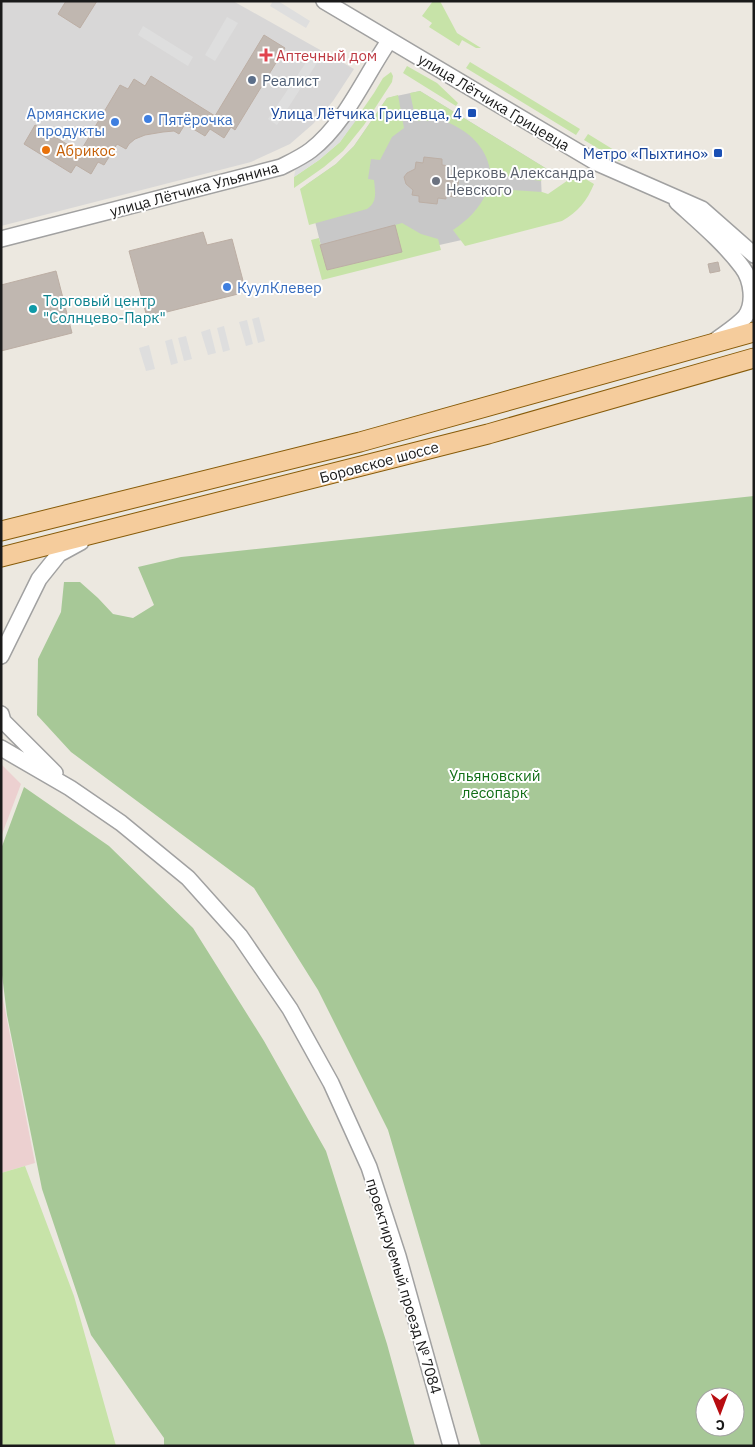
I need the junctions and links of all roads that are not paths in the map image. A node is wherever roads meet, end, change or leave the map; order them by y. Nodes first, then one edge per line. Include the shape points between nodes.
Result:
1 (324, 1) edge
2 (389, 41) junction
3 (668, 195) junction
4 (1, 239) edge
5 (754, 255) edge
6 (754, 332) edge
7 (710, 345) junction
8 (754, 358) edge
9 (1, 531) edge
10 (96, 534) junction
11 (1, 557) edge
12 (1, 656) edge
13 (1, 714) edge
14 (1, 748) edge
15 (70, 788) junction
16 (450, 1446) edge

1 - 2 street, улица Лётчика Грицевца
2 - 3 street, улица Лётчика Грицевца via 597,163
2 - 4 street, улица Лётчика Ульянина via 324,138 306,154 286,165
3 - 5 street, улица Лётчика Грицевца via 702,209
3 - 7 street, улица Лётчика Грицевца via 722,245 743,268 749,281 751,306 745,317
6 - 7 main road, Боровское шоссе
7 - 9 main road, Боровское шоссе via 360,442
8 - 10 main road, Боровское шоссе via 488,434
10 - 11 main road, Боровское шоссе
10 - 12 street via 59,554 39,579
13 - 15 street, проектируемый проезд № 7084 via 3,721
14 - 15 street, проектируемый проезд № 7084
15 - 16 street, проектируемый проезд № 7084 via 121,823 188,878 240,936 290,1009 331,1083 368,1167 398,1256

